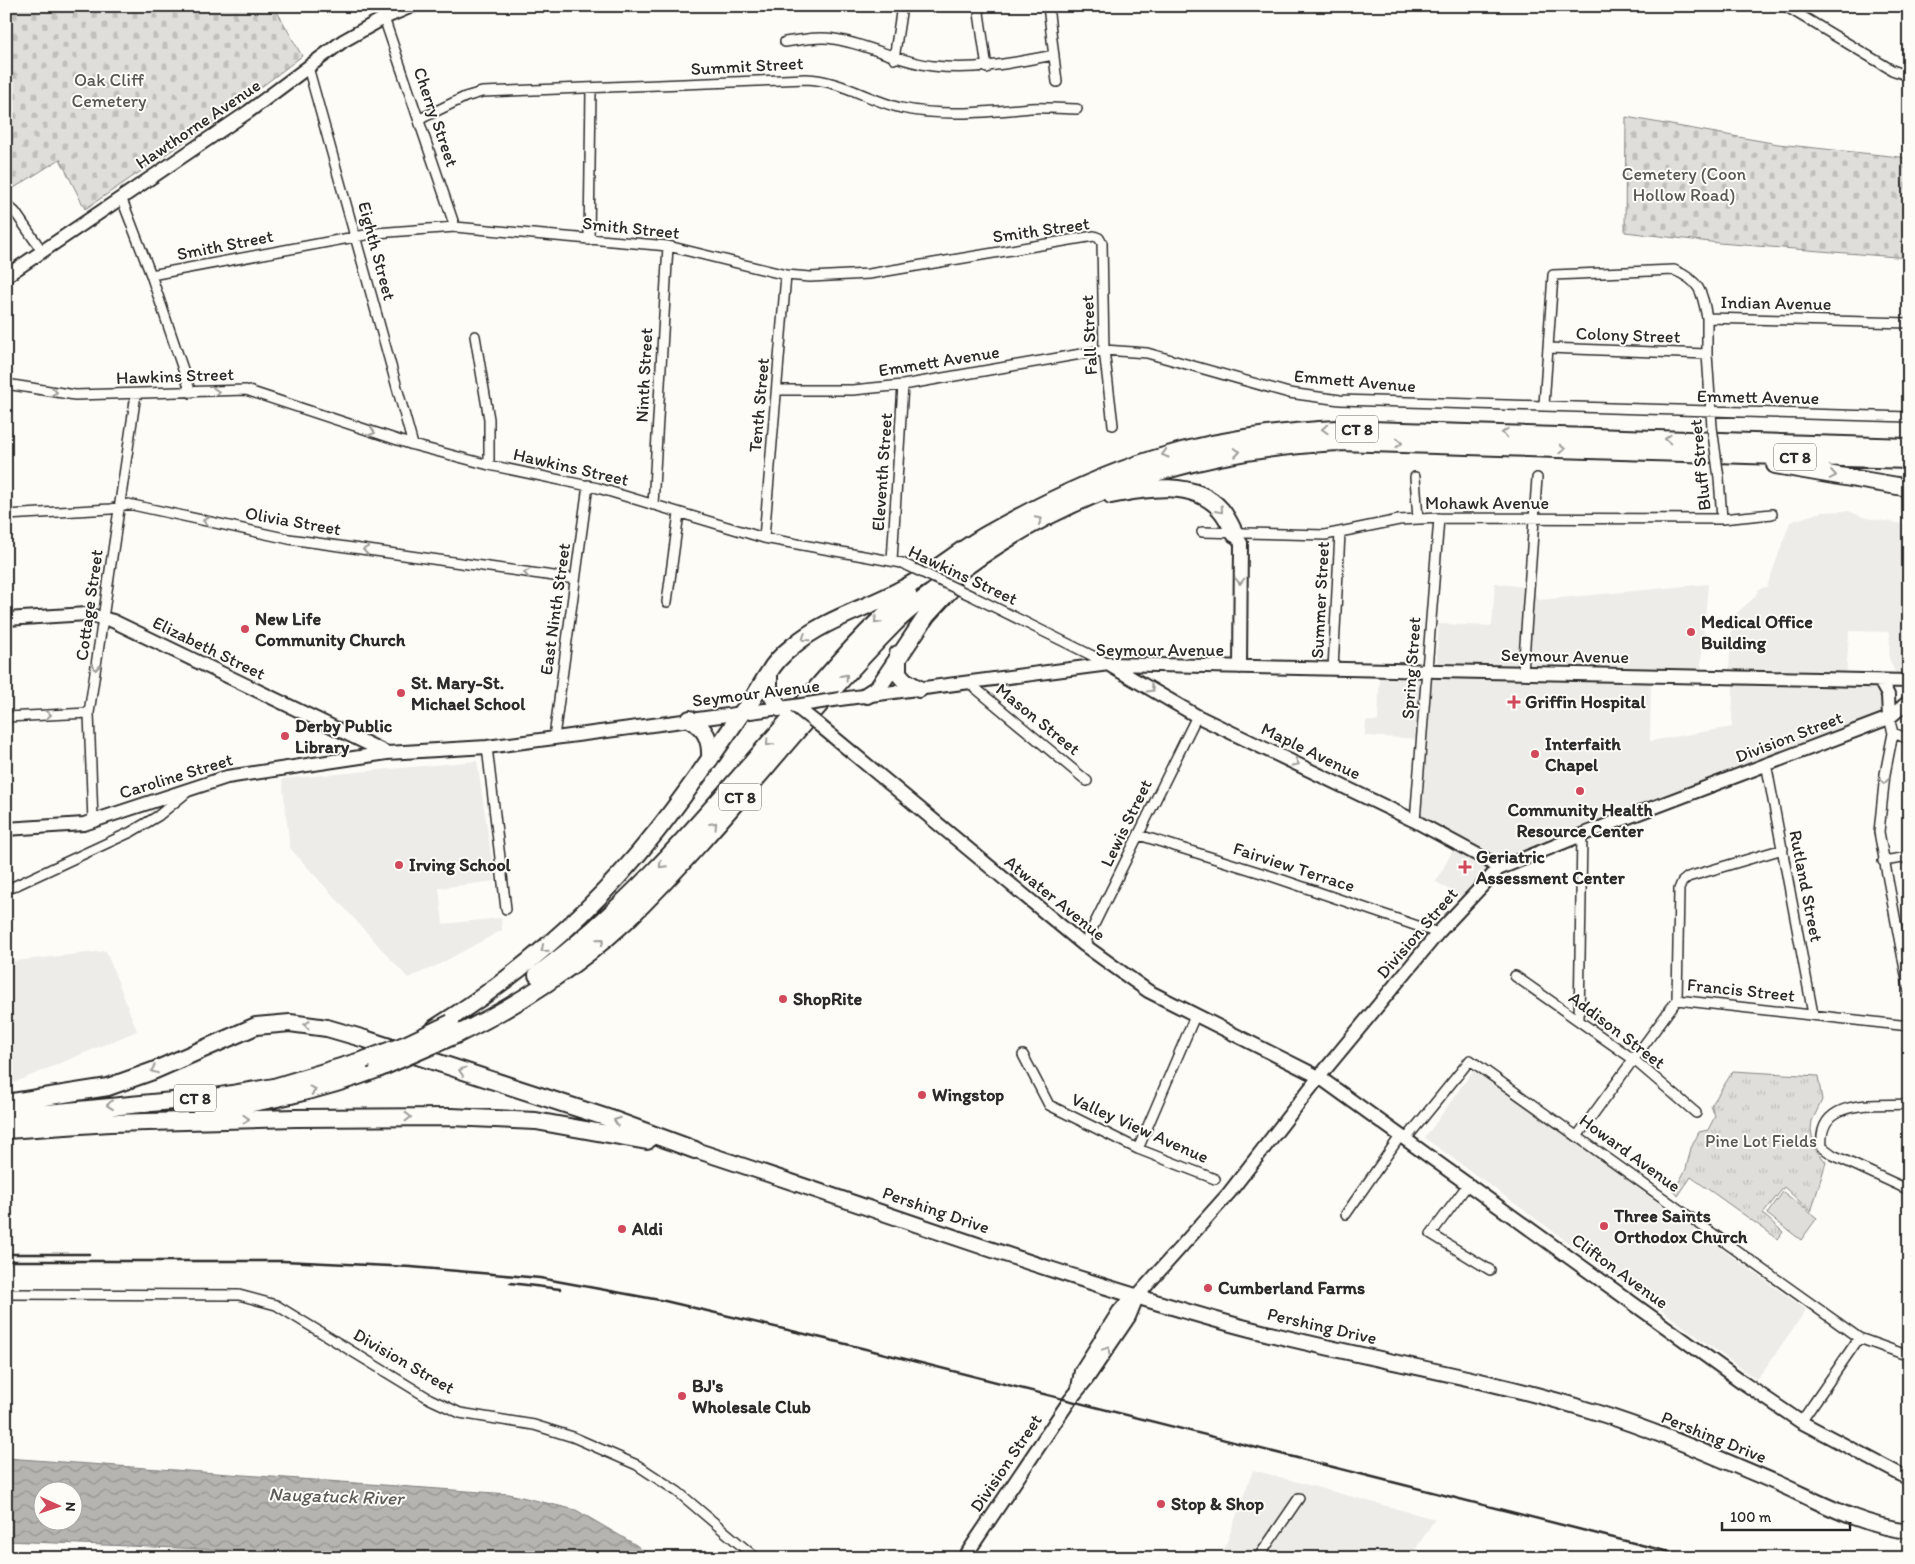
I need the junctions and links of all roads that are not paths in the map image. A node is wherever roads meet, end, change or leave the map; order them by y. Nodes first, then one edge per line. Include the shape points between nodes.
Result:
1 (412, 6) edge
2 (902, 6) edge
3 (978, 6) edge
4 (1048, 6) edge
5 (1786, 6) edge
6 (384, 18) junction
7 (785, 42) dead end
8 (1054, 55) junction
9 (894, 59) junction
10 (308, 67) junction
11 (987, 68) junction
12 (1909, 76) edge
13 (1057, 82) dead end
14 (591, 89) junction
15 (1076, 109) dead end
16 (420, 119) junction
17 (121, 197) junction
18 (6, 204) edge
19 (455, 228) junction
20 (356, 237) junction
21 (589, 240) junction
22 (1102, 243) joint
23 (668, 246) junction
24 (42, 251) junction
25 (151, 275) junction
26 (786, 275) junction
27 (6, 276) edge
28 (1707, 318) junction
29 (1909, 323) edge
30 (475, 336) dead end
31 (1548, 348) junction
32 (1104, 350) junction
33 (1707, 354) junction
34 (6, 384) edge
35 (903, 385) junction
36 (777, 390) junction
37 (191, 393) junction
38 (136, 394) junction
39 (1544, 406) junction
40 (1710, 413) junction
41 (1909, 417) edge
42 (1113, 425) dead end
43 (1909, 438) edge
44 (1751, 442) junction
45 (413, 445) junction
46 (1909, 446) edge
47 (1681, 453) junction
48 (1909, 460) edge
49 (489, 465) junction
50 (1415, 477) dead end
51 (1537, 478) dead end
52 (588, 486) junction
53 (1909, 488) edge
54 (1074, 502) junction
55 (653, 505) junction
56 (120, 506) junction
57 (679, 513) junction
58 (1772, 514) dead end
59 (6, 515) edge
60 (1439, 518) junction
61 (1418, 519) junction
62 (1722, 519) junction
63 (1534, 520) junction
64 (1202, 532) dead end
65 (1340, 532) junction
66 (1235, 534) junction
67 (984, 536) junction
68 (764, 538) junction
69 (1005, 539) junction
70 (892, 560) junction
71 (575, 579) junction
72 (667, 602) dead end
73 (103, 618) junction
74 (6, 619) edge
75 (898, 654) junction
76 (1109, 664) junction
77 (1240, 667) junction
78 (772, 668) junction
79 (1333, 669) junction
80 (1428, 671) junction
81 (1523, 672) junction
82 (1880, 681) junction
83 (1909, 681) edge
84 (968, 682) junction
85 (919, 689) junction
86 (868, 696) junction
87 (1909, 701) edge
88 (787, 707) junction
89 (743, 711) junction
90 (89, 713) junction
91 (1197, 716) junction
92 (6, 717) edge
93 (1889, 718) junction
94 (690, 719) junction
95 (1893, 733) junction
96 (554, 737) junction
97 (1909, 739) edge
98 (486, 747) junction
99 (387, 753) junction
100 (710, 759) junction
101 (1766, 763) junction
102 (1087, 781) dead end
103 (193, 787) junction
104 (93, 820) junction
105 (1415, 821) junction
106 (6, 829) edge
107 (1582, 834) junction
108 (1140, 835) junction
109 (1783, 850) junction
110 (1909, 857) edge
111 (1883, 860) junction
112 (1498, 869) junction
113 (6, 890) edge
114 (506, 908) dead end
115 (1438, 933) junction
116 (1084, 945) junction
117 (1905, 950) edge
118 (1515, 976) dead end
119 (1909, 991) edge
120 (1677, 1000) junction
121 (1813, 1014) junction
122 (1195, 1016) junction
123 (1579, 1019) junction
124 (452, 1026) junction
125 (1909, 1026) edge
126 (1023, 1055) dead end
127 (1633, 1059) junction
128 (1319, 1076) junction
129 (6, 1103) edge
130 (1909, 1104) edge
131 (1696, 1113) dead end
132 (14, 1116) edge
133 (110, 1123) junction
134 (6, 1130) edge
135 (1578, 1135) junction
136 (1404, 1137) junction
137 (1138, 1149) junction
138 (695, 1150) junction
139 (1215, 1179) dead end
140 (1469, 1182) junction
141 (1909, 1190) edge
142 (1346, 1214) dead end
143 (1490, 1270) dead end
144 (6, 1294) edge
145 (1138, 1295) junction
146 (1860, 1338) junction
147 (1909, 1356) edge
148 (1801, 1422) junction
149 (1909, 1479) edge
150 (1299, 1498) dead end
151 (1909, 1531) edge
152 (756, 1558) edge
153 (964, 1558) edge
154 (1258, 1558) edge

1 - 6 main road, Hawthorne Avenue
2 - 9 street
3 - 11 street
4 - 8 street
5 - 12 street via 1892,70
6 - 10 main road, Hawthorne Avenue via 343,41
6 - 16 street, Cherry Street
7 - 9 street via 832,38 867,47
8 - 11 street
8 - 13 street
9 - 11 street via 932,66
10 - 17 main road, Hawthorne Avenue via 248,112
10 - 20 street, Eighth Street
14 - 15 street, Summit Street via 816,79 900,108 948,114 1032,108
14 - 16 street, Summit Street via 482,92
14 - 21 street
16 - 19 street, Cherry Street
17 - 24 main road, Hawthorne Avenue
17 - 25 street
18 - 24 street
19 - 20 street, Smith Street via 400,230
19 - 21 street, Smith Street
20 - 25 street, Smith Street
20 - 45 street, Eighth Street
21 - 23 street, Smith Street
22 - 26 street, Smith Street via 1099,238 1087,236 869,274 843,277
22 - 32 street, Fall Street
23 - 26 street, Smith Street
23 - 55 street, Ninth Street
24 - 27 main road, Hawthorne Avenue
25 - 37 street
26 - 36 street, Tenth Street
28 - 29 street, Indian Avenue
28 - 31 street, Indian Avenue via 1703,295 1690,277 1674,270 1553,275
28 - 33 street, Bluff Street
30 - 49 street via 488,419
31 - 33 street, Colony Street
31 - 39 street
32 - 35 street, Emmett Avenue
32 - 39 street, Emmett Avenue via 1147,354 1289,393 1340,400
32 - 42 street, Fall Street
33 - 40 street, Bluff Street
34 -> 38 street, Hawkins Street via 75,395
35 - 36 street, Emmett Avenue via 852,390
35 - 70 street, Eleventh Street
36 - 68 street, Tenth Street
37 - 38 street, Hawkins Street
37 -> 45 street, Hawkins Street via 246,390
38 - 56 street, Cottage Street
39 - 40 street, Emmett Avenue
40 - 41 street, Emmett Avenue
40 - 62 street, Bluff Street, bridge
43 - 44 highway via 1827,436
44 - 46 highway, CT 8
44 -> 67 highway, CT 8 via 1338,429 1257,434 1139,462 1047,501
45 - 49 street, Hawkins Street
47 - 48 highway, CT 8
47 -> 53 highway via 1777,465
54 -> 47 highway, CT 8 via 1136,478 1201,460 1301,444 1365,442
49 - 52 street, Hawkins Street
50 - 61 street
51 - 63 street
52 - 55 street, Hawkins Street
52 - 71 street, East Ninth Street
54 -> 66 highway via 1137,490 1186,490 1216,505
69 -> 54 highway, CT 8
55 - 57 street, Hawkins Street
56 - 59 street, Olivia Street
71 -> 56 street, Olivia Street via 289,539 128,504
56 - 73 street, Cottage Street
57 - 68 street, Hawkins Street
57 - 72 street
58 - 62 street, Mohawk Avenue
60 - 61 street, Mohawk Avenue
60 - 63 street, Mohawk Avenue
60 - 80 street, Spring Street
61 - 65 street, Mohawk Avenue via 1394,520
62 - 63 street, Mohawk Avenue
63 - 81 street
64 - 66 street, Mohawk Avenue
65 - 66 street, Mohawk Avenue via 1325,535
65 - 79 street, Summer Street
66 -> 77 main road via 1240,543
67 -> 78 highway via 906,587 806,636
67 -> 124 highway, CT 8 via 882,616 668,860 616,910 522,986
68 - 70 street, Hawkins Street
69 - 75 highway via 945,595
124 -> 69 highway, CT 8 via 525,996 624,922 678,867 897,621
70 - 76 street, Hawkins Street, bridge
71 - 96 street, East Ninth Street
73 - 74 main road, Elizabeth Street via 87,614
73 -> 90 street, Cottage Street
73 - 99 main road, Elizabeth Street
75 - 85 highway via 898,672 905,681
75 - 86 highway via 878,688
76 - 77 main road, Seymour Avenue
76 - 84 main road, Seymour Avenue
76 -> 91 main road, Maple Avenue
77 - 79 main road, Seymour Avenue
78 - 88 highway via 769,690
78 - 89 highway via 756,698
79 - 80 main road, Seymour Avenue
80 - 81 main road, Seymour Avenue
80 - 105 street, Spring Street
81 - 82 main road, Seymour Avenue
82 - 83 main road, Seymour Avenue
82 - 93 main road via 1889,700
84 - 85 main road, Seymour Avenue
84 - 102 street, Mason Street
85 - 86 main road, Seymour Avenue
86 - 88 main road, Seymour Avenue, bridge
87 - 93 main road, Division Street
88 - 89 main road, Seymour Avenue
88 - 116 main road, Atwater Avenue, bridge via 819,725
89 - 94 main road, Seymour Avenue
89 - 100 highway
92 -> 90 street
90 - 104 street, Cottage Street
91 -> 105 main road, Maple Avenue
91 - 108 street, Lewis Street
93 - 95 street
93 - 101 main road, Division Street
94 - 96 main road, Seymour Avenue
94 - 100 highway via 700,725 709,738
95 - 97 street
95 -> 111 street via 1879,832
96 - 98 main road, Seymour Avenue
98 - 99 main road, Seymour Avenue
98 - 114 street
99 - 103 main road, Caroline Street via 227,777
100 -> 124 highway via 656,832 608,888 547,947
101 - 107 main road, Division Street
101 - 109 street, Rutland Street
103 - 104 main road, Caroline Street
103 - 113 street via 158,816 131,832
104 - 106 main road, Caroline Street via 84,824
105 - 112 main road, Maple Avenue
107 - 112 main road, Division Street
107 - 123 street
108 - 115 street, Fairview Terrace
108 - 116 street, Lewis Street
109 - 120 street via 1688,877 1682,882 1679,889
109 - 121 street, Rutland Street
110 - 111 street
111 - 117 street
112 - 115 main road, Division Street
115 - 128 main road, Division Street
116 - 122 main road, Atwater Avenue via 1148,991
117 - 119 street
118 - 123 street, Addison Street
120 - 121 street, Francis Street
120 - 127 street, Francis Street
121 - 125 street, Francis Street
122 - 128 main road, Atwater Avenue
122 - 137 street
123 - 127 street, Addison Street
124 -> 132 highway, CT 8, bridge via 364,1060 274,1087
133 -> 124 highway, CT 8, bridge via 273,1101 346,1081 378,1069
126 - 137 street, Valley View Avenue via 1049,1105
127 - 131 street, Addison Street
127 - 135 street, Francis Street
128 - 136 main road, Clifton Avenue
128 - 145 main road, Division Street via 1229,1193
138 -> 129 highway via 611,1119 365,1039 327,1028 290,1023 256,1026 108,1087
130 - 141 street via 1837,1111 1827,1118 1821,1137 1822,1147 1833,1155
133 - 134 highway, CT 8
133 -> 138 highway via 451,1117 536,1121
135 - 136 street, Howard Avenue via 1470,1060
135 - 146 street, Howard Avenue
136 - 140 main road, Clifton Avenue
136 - 142 street
137 - 139 street, Valley View Avenue
138 - 145 main road, Pershing Drive
140 - 143 street via 1431,1234
140 - 148 main road, Clifton Avenue
144 - 152 street, Division Street via 240,1295 276,1305 438,1403 476,1417 534,1425 557,1432 637,1465 678,1492
145 - 151 main road, Pershing Drive via 1294,1340 1582,1407 1680,1443 1852,1517
145 - 153 main road, Division Street via 1119,1311 1081,1371 1078,1388
146 - 147 street, Howard Avenue
146 - 148 street
148 - 149 main road, Clifton Avenue
150 - 154 street

